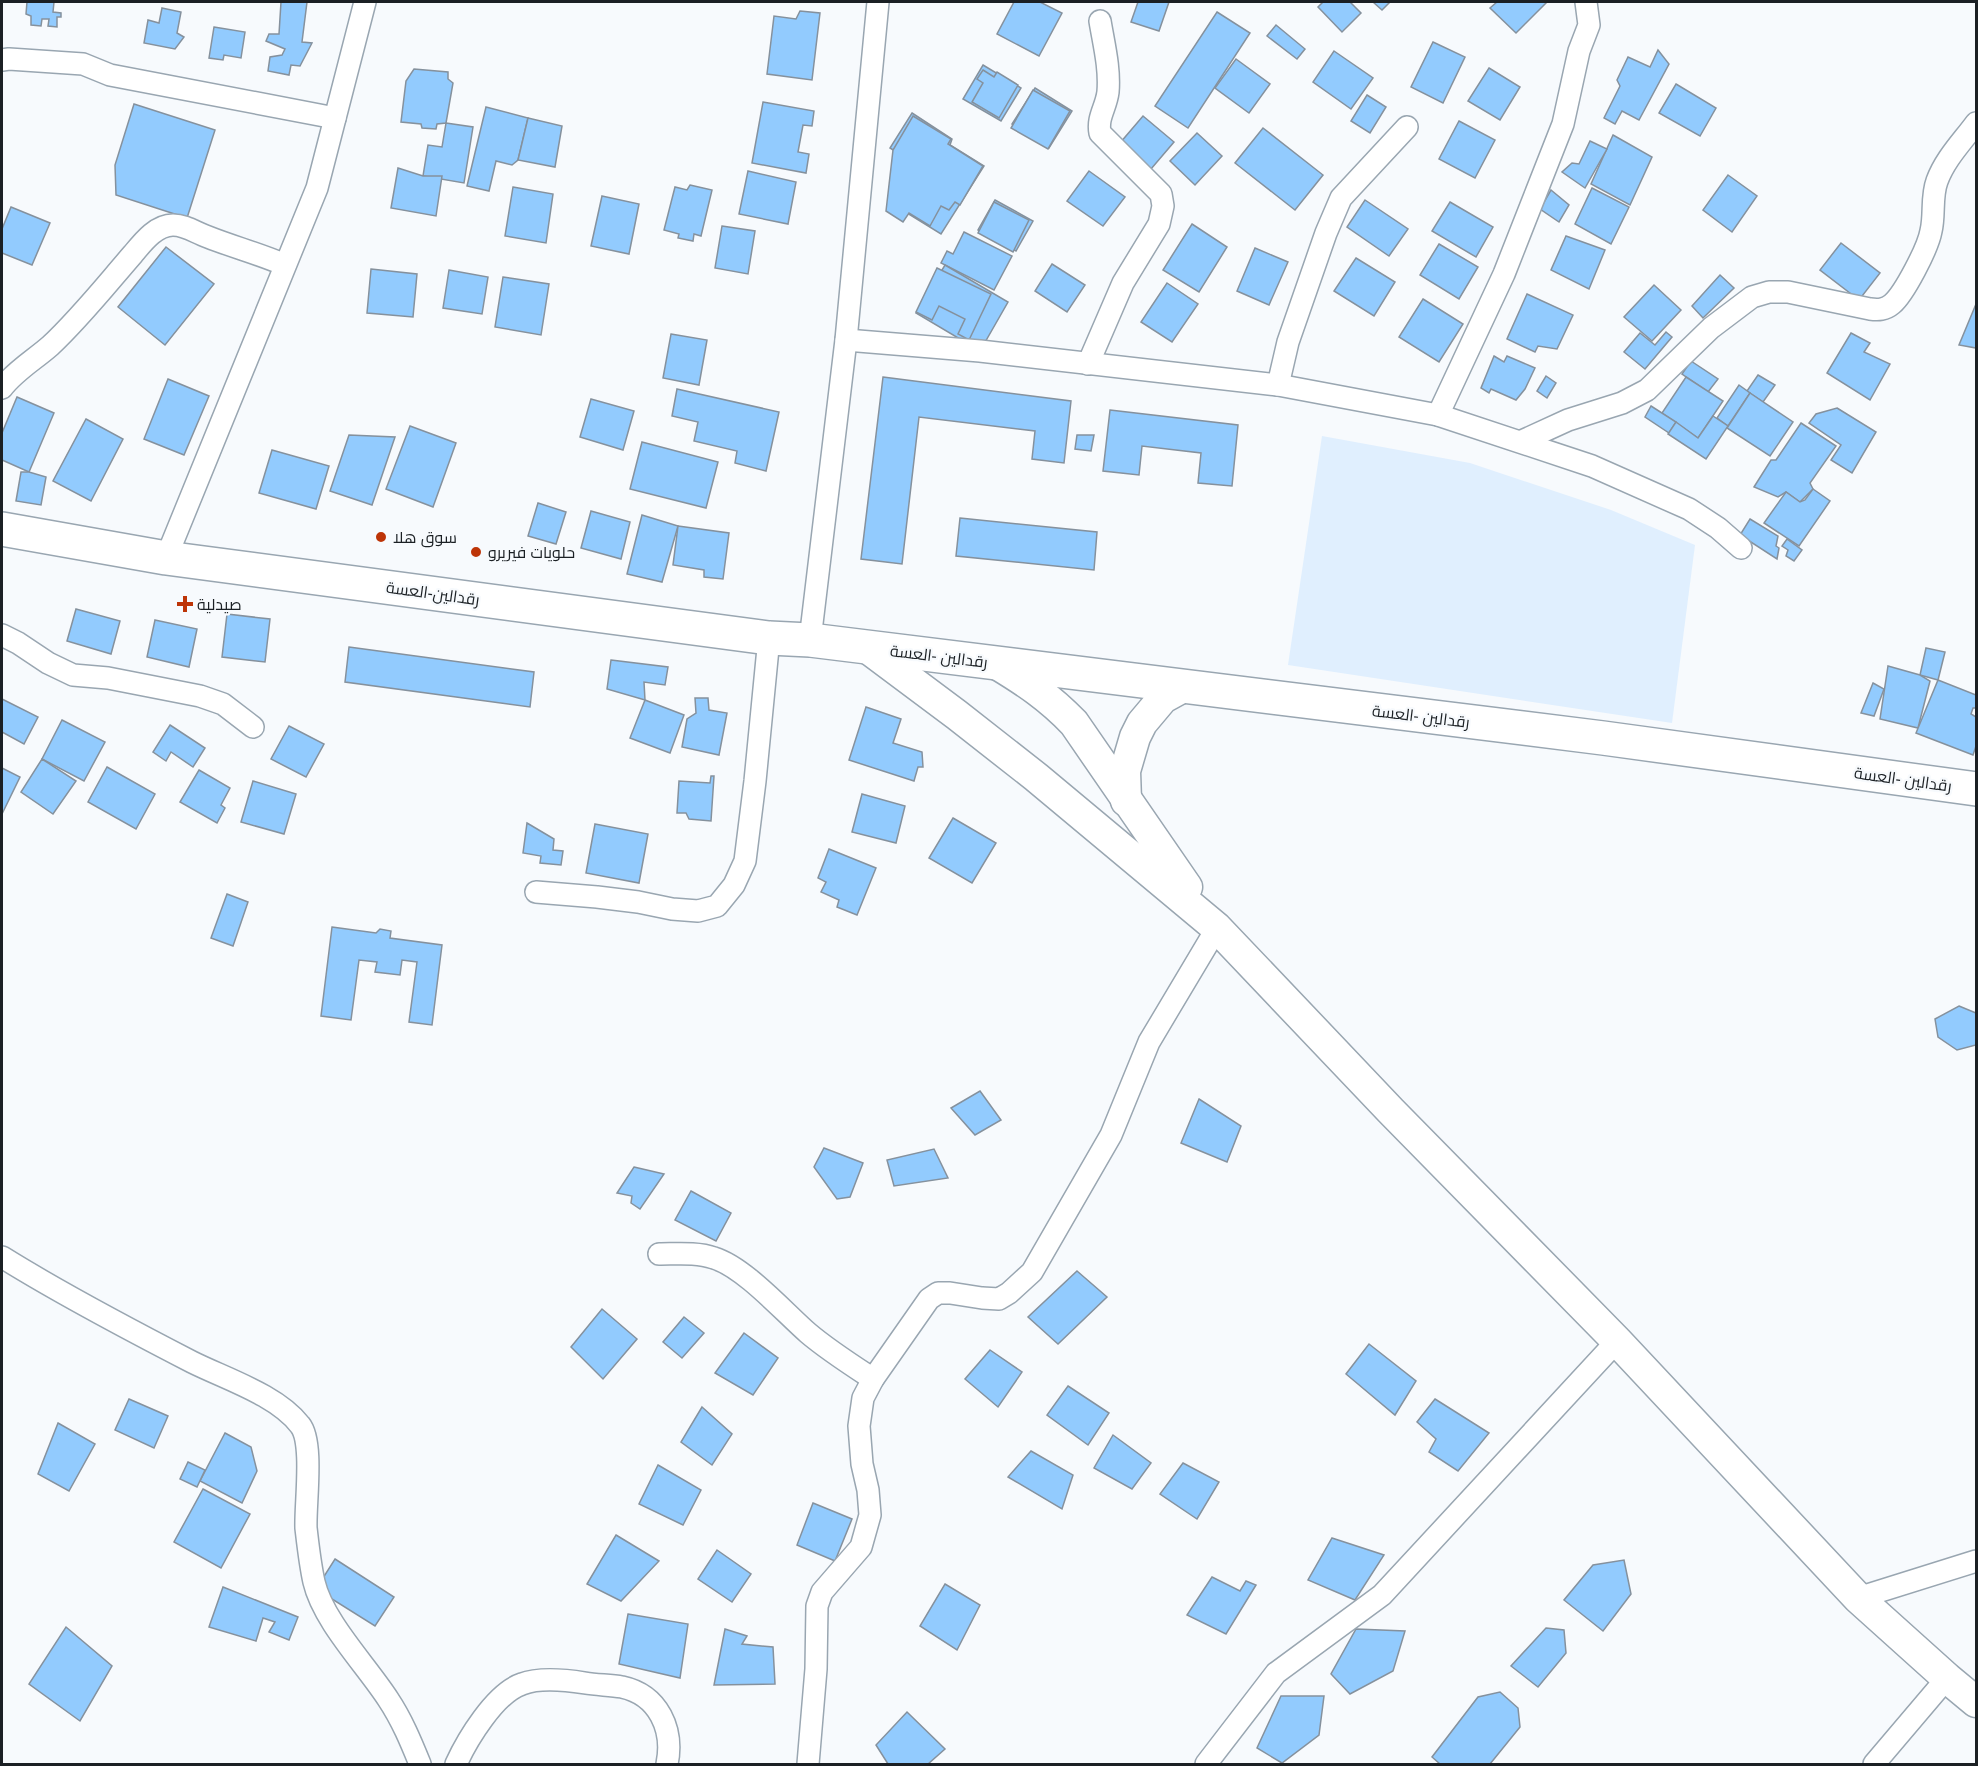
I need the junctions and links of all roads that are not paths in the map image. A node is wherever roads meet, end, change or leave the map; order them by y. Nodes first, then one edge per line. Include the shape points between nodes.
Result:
1 (365, 2) edge
2 (878, 2) edge
3 (1586, 2) edge
4 (1100, 21) dead end
5 (2, 60) edge
6 (335, 118) junction
7 (1977, 123) edge
8 (1407, 127) dead end
9 (285, 265) junction
10 (846, 340) junction
11 (1088, 364) junction
12 (1278, 385) junction
13 (2, 388) edge
14 (1438, 415) junction
15 (1522, 441) junction
16 (2, 529) edge
17 (1741, 548) dead end
18 (166, 558) junction
19 (2, 635) edge
20 (769, 638) junction
21 (810, 640) junction
22 (866, 647) junction
23 (995, 663) junction
24 (1183, 687) junction
25 (254, 727) dead end
26 (1977, 789) edge
27 (1126, 801) junction
28 (536, 892) dead end
29 (1217, 928) junction
30 (659, 1254) dead end
31 (2, 1257) edge
32 (1617, 1341) junction
33 (873, 1379) junction
34 (1977, 1561) edge
35 (1858, 1598) junction
36 (1947, 1678) junction
37 (1977, 1702) edge
38 (420, 1764) edge
39 (456, 1764) edge
40 (667, 1764) edge
41 (808, 1764) edge
42 (1206, 1764) edge
43 (1874, 1764) edge

1 - 6 street
2 - 10 street
3 - 14 street via 1589,25 1579,51 1563,124 1504,274
4 - 11 street via 1108,95 1098,123 1100,133 1161,194 1163,206 1159,224 1123,283
5 - 6 street via 83,64 110,75
6 - 9 street via 317,188
7 - 15 street via 1943,167 1936,183 1932,226 1925,250 1892,304 1881,310 1870,309 1788,292 1752,297 1710,328 1647,390
8 - 12 street via 1341,198 1288,342
9 - 13 street via 192,230 165,226 148,238 50,346
9 - 18 street
10 - 11 street
10 - 21 street
11 - 12 street
12 - 14 street
14 - 15 street
15 - 17 street via 1592,466 1689,509
16 - 18 main road, رقدالين-العسة
18 - 20 main road, رقدالين-العسة
19 - 25 street via 73,675 200,696 223,704
20 - 21 main road, رقدالين-العسة
20 - 28 street via 745,861 734,885 717,906 690,911
21 - 22 main road, رقدالين-العسة
22 - 23 main road, رقدالين -العسة
22 - 29 street via 1036,777
23 - 24 main road, رقدالين -العسة
23 - 27 street via 1058,706 1074,723
24 - 26 main road, رقدالين -العسة
24 - 27 street via 1163,698 1142,723 1125,771
27 - 29 street
29 - 32 street
29 - 33 street via 1149,1042 1111,1135 1032,1272 999,1299 950,1293 938,1293 929,1299
30 - 33 street via 714,1257 731,1265 809,1334
31 - 38 street via 158,1344 275,1401 302,1426 307,1441 306,1527 319,1599 394,1708
32 - 35 street
32 - 42 street via 1382,1595 1276,1673
33 - 41 street via 863,1398 859,1426 870,1515 861,1547 822,1592 818,1606
34 - 35 street
35 - 36 street
36 - 37 street
36 - 43 street
39 - 40 street via 473,1731 502,1697 521,1684 542,1680 623,1687 643,1696 660,1712 667,1728

